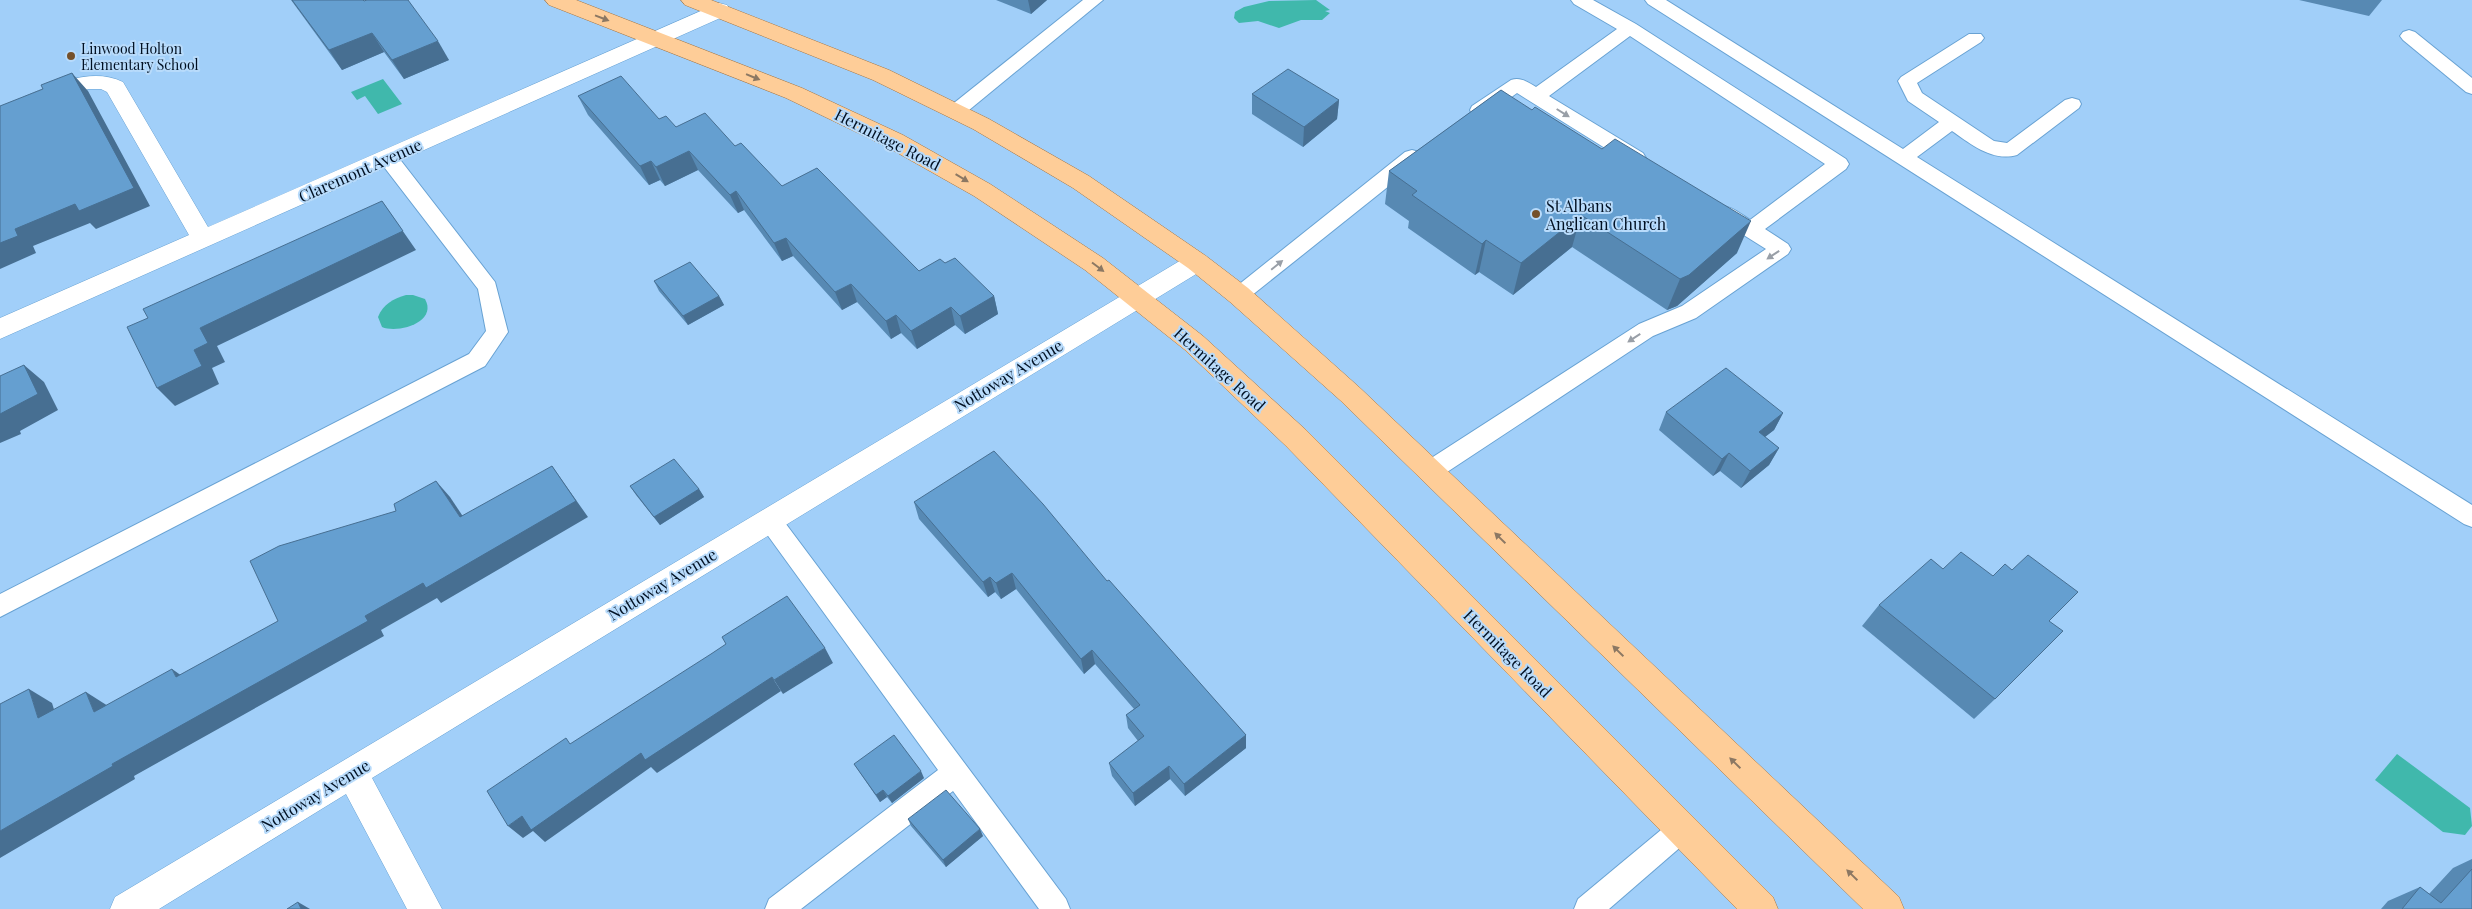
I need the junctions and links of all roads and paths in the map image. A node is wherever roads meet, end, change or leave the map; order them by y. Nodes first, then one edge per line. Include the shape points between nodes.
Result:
1 (556, 0) edge
2 (692, 0) edge
3 (1094, 0) edge
4 (1580, 0) edge
5 (1654, 0) edge
6 (719, 10) junction
7 (1630, 28) junction
8 (2409, 36) dead end
9 (1975, 38) dead end
10 (656, 39) junction
11 (2472, 88) edge
12 (1536, 96) junction
13 (2072, 104) dead end
14 (956, 111) junction
15 (0, 116) edge
16 (1461, 122) edge
17 (1952, 122) junction
18 (1430, 144) edge
19 (1905, 157) junction
20 (388, 158) junction
21 (1651, 168) edge
22 (1709, 204) edge
23 (1750, 230) junction
24 (203, 239) junction
25 (1197, 262) junction
26 (1239, 295) junction
27 (1138, 298) junction
28 (0, 329) edge
29 (1430, 471) junction
30 (2472, 518) edge
31 (769, 519) junction
32 (0, 606) edge
33 (352, 773) junction
34 (956, 773) junction
35 (1682, 830) junction
36 (127, 909) edge
37 (425, 909) edge
38 (779, 909) edge
39 (1056, 909) edge
40 (1588, 909) edge
41 (1761, 909) edge
42 (1888, 909) edge

1 -> 10 main road, Hermitage Road
2 - 6 main road
3 - 14 lane
4 - 7 lane
5 - 19 lane
6 - 10 street, Claremont Avenue
6 - 14 main road via 830,53
7 - 12 lane
7 - 23 lane via 1839,164
8 - 11 lane
9 - 17 lane via 1908,81 1914,98
10 - 20 street, Claremont Avenue
10 -> 27 main road, Hermitage Road via 794,94 920,154 1038,225
12 - 16 lane via 1517,84
12 -> 21 lane
13 - 17 lane via 2010,150 1990,147
14 - 25 main road via 1081,182
15 - 24 street via 86,82 105,82 115,87
17 - 19 lane
26 -> 18 lane
19 - 30 lane
20 - 24 street, Claremont Avenue
20 - 32 lane via 488,287 497,332 477,360
22 - 23 lane
23 -> 29 lane via 1782,249 1689,312 1646,330
24 - 28 street, Claremont Avenue
25 - 26 main road
25 - 27 street, Nottoway Avenue
26 - 29 main road
27 - 31 street, Nottoway Avenue
27 - 35 main road, Hermitage Road via 1194,343 1296,438
42 -> 29 main road
31 - 33 street, Nottoway Avenue
31 - 34 lane
33 - 36 street, Nottoway Avenue
33 - 37 street
34 - 38 lane
34 - 39 lane
35 - 40 lane
35 - 41 main road, Hermitage Road

